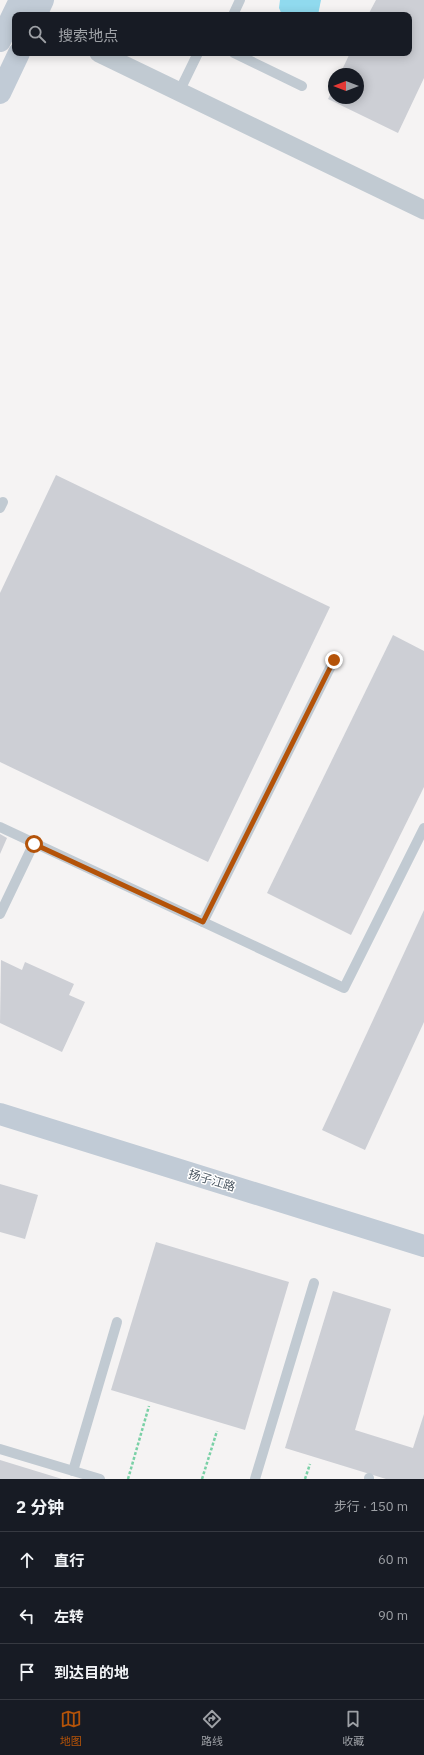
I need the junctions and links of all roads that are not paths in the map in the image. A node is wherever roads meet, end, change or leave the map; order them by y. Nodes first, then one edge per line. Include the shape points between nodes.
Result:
1 (20, 0) edge
2 (43, 0) edge
3 (240, 0) edge
4 (14, 12) edge
5 (37, 12) edge
6 (234, 12) edge
7 (12, 16) edge
8 (0, 41) edge
9 (18, 56) edge
10 (105, 56) edge
11 (197, 56) edge
12 (240, 56) edge
13 (302, 86) dead end
14 (179, 92) junction
15 (0, 93) edge
16 (424, 210) edge
17 (334, 660) dead end
18 (0, 828) edge
19 (424, 828) edge
20 (34, 844) junction
21 (0, 914) edge
22 (203, 922) junction
23 (0, 1114) edge
24 (424, 1246) edge
25 (314, 1283) dead end
26 (117, 1322) dead end
27 (0, 1449) edge
28 (73, 1471) junction
29 (100, 1479) edge
30 (254, 1479) edge

1 - 4 street
2 - 5 street
3 - 6 lane
7 - 8 street
9 - 15 street
10 - 14 street
11 - 14 lane
12 - 13 lane
14 - 16 street
17 - 22 lane
18 - 20 lane
19 - 22 lane via 344,988
20 - 21 lane
20 - 22 lane
23 - 24 street, 扬子江路
25 - 30 lane
26 - 28 lane
27 - 28 lane
28 - 29 lane

